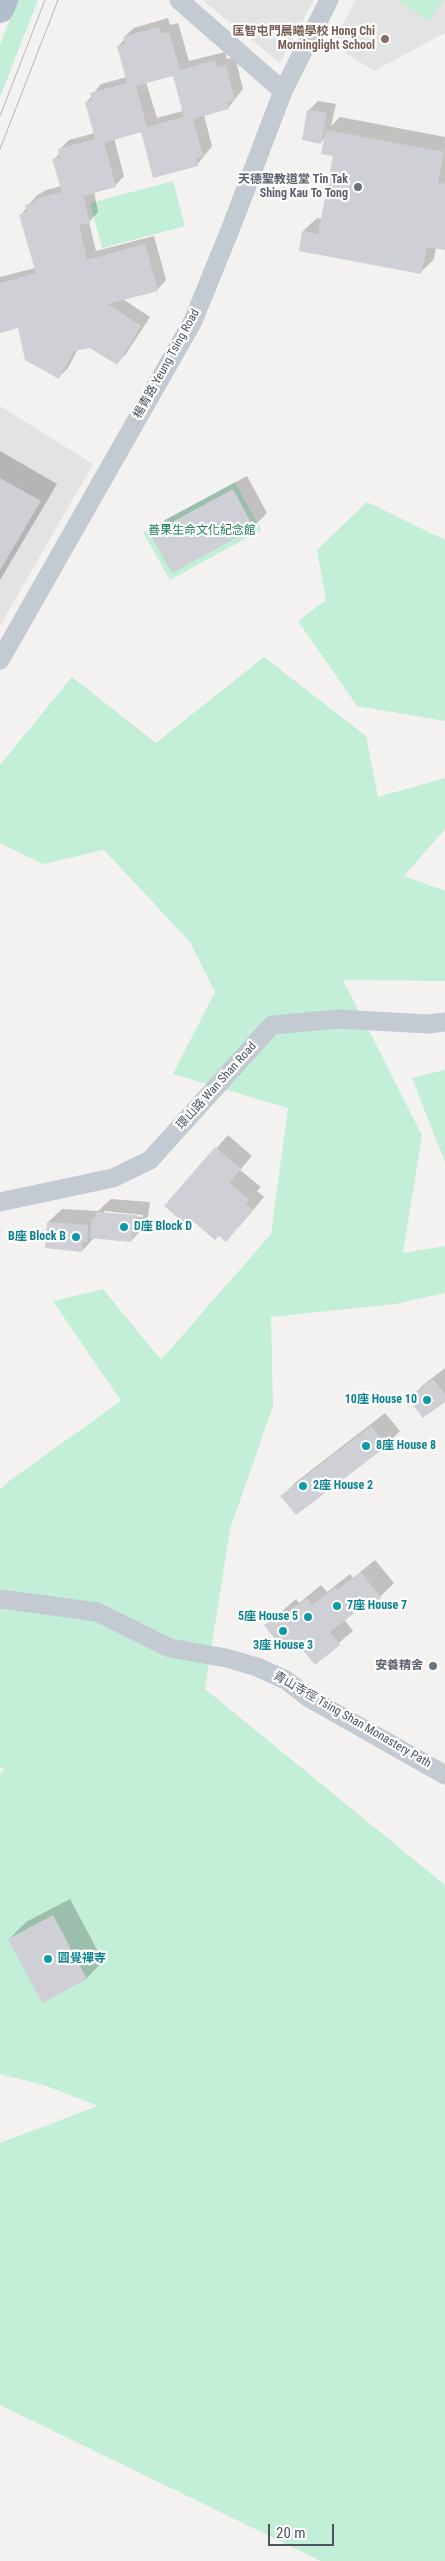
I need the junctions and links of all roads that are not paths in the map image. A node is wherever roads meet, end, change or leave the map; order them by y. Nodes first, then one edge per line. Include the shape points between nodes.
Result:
1 (4, 0) edge
2 (179, 0) edge
3 (329, 0) edge
4 (0, 9) edge
5 (283, 91) junction
6 (0, 660) edge
7 (445, 1022) edge
8 (0, 1202) edge
9 (0, 1599) edge
10 (445, 1775) edge

1 - 4 main road
2 - 5 street
3 - 5 street, 楊青路 Yeung Tsing Road
5 - 6 street, 楊青路 Yeung Tsing Road via 192,321
7 - 8 street, 環山路 Wan Shan Road via 338,1020 272,1025 150,1160 113,1178
9 - 10 street, 青山寺徑 Tsing Shan Monastery Path via 97,1612 170,1648 257,1667 286,1680 309,1698

